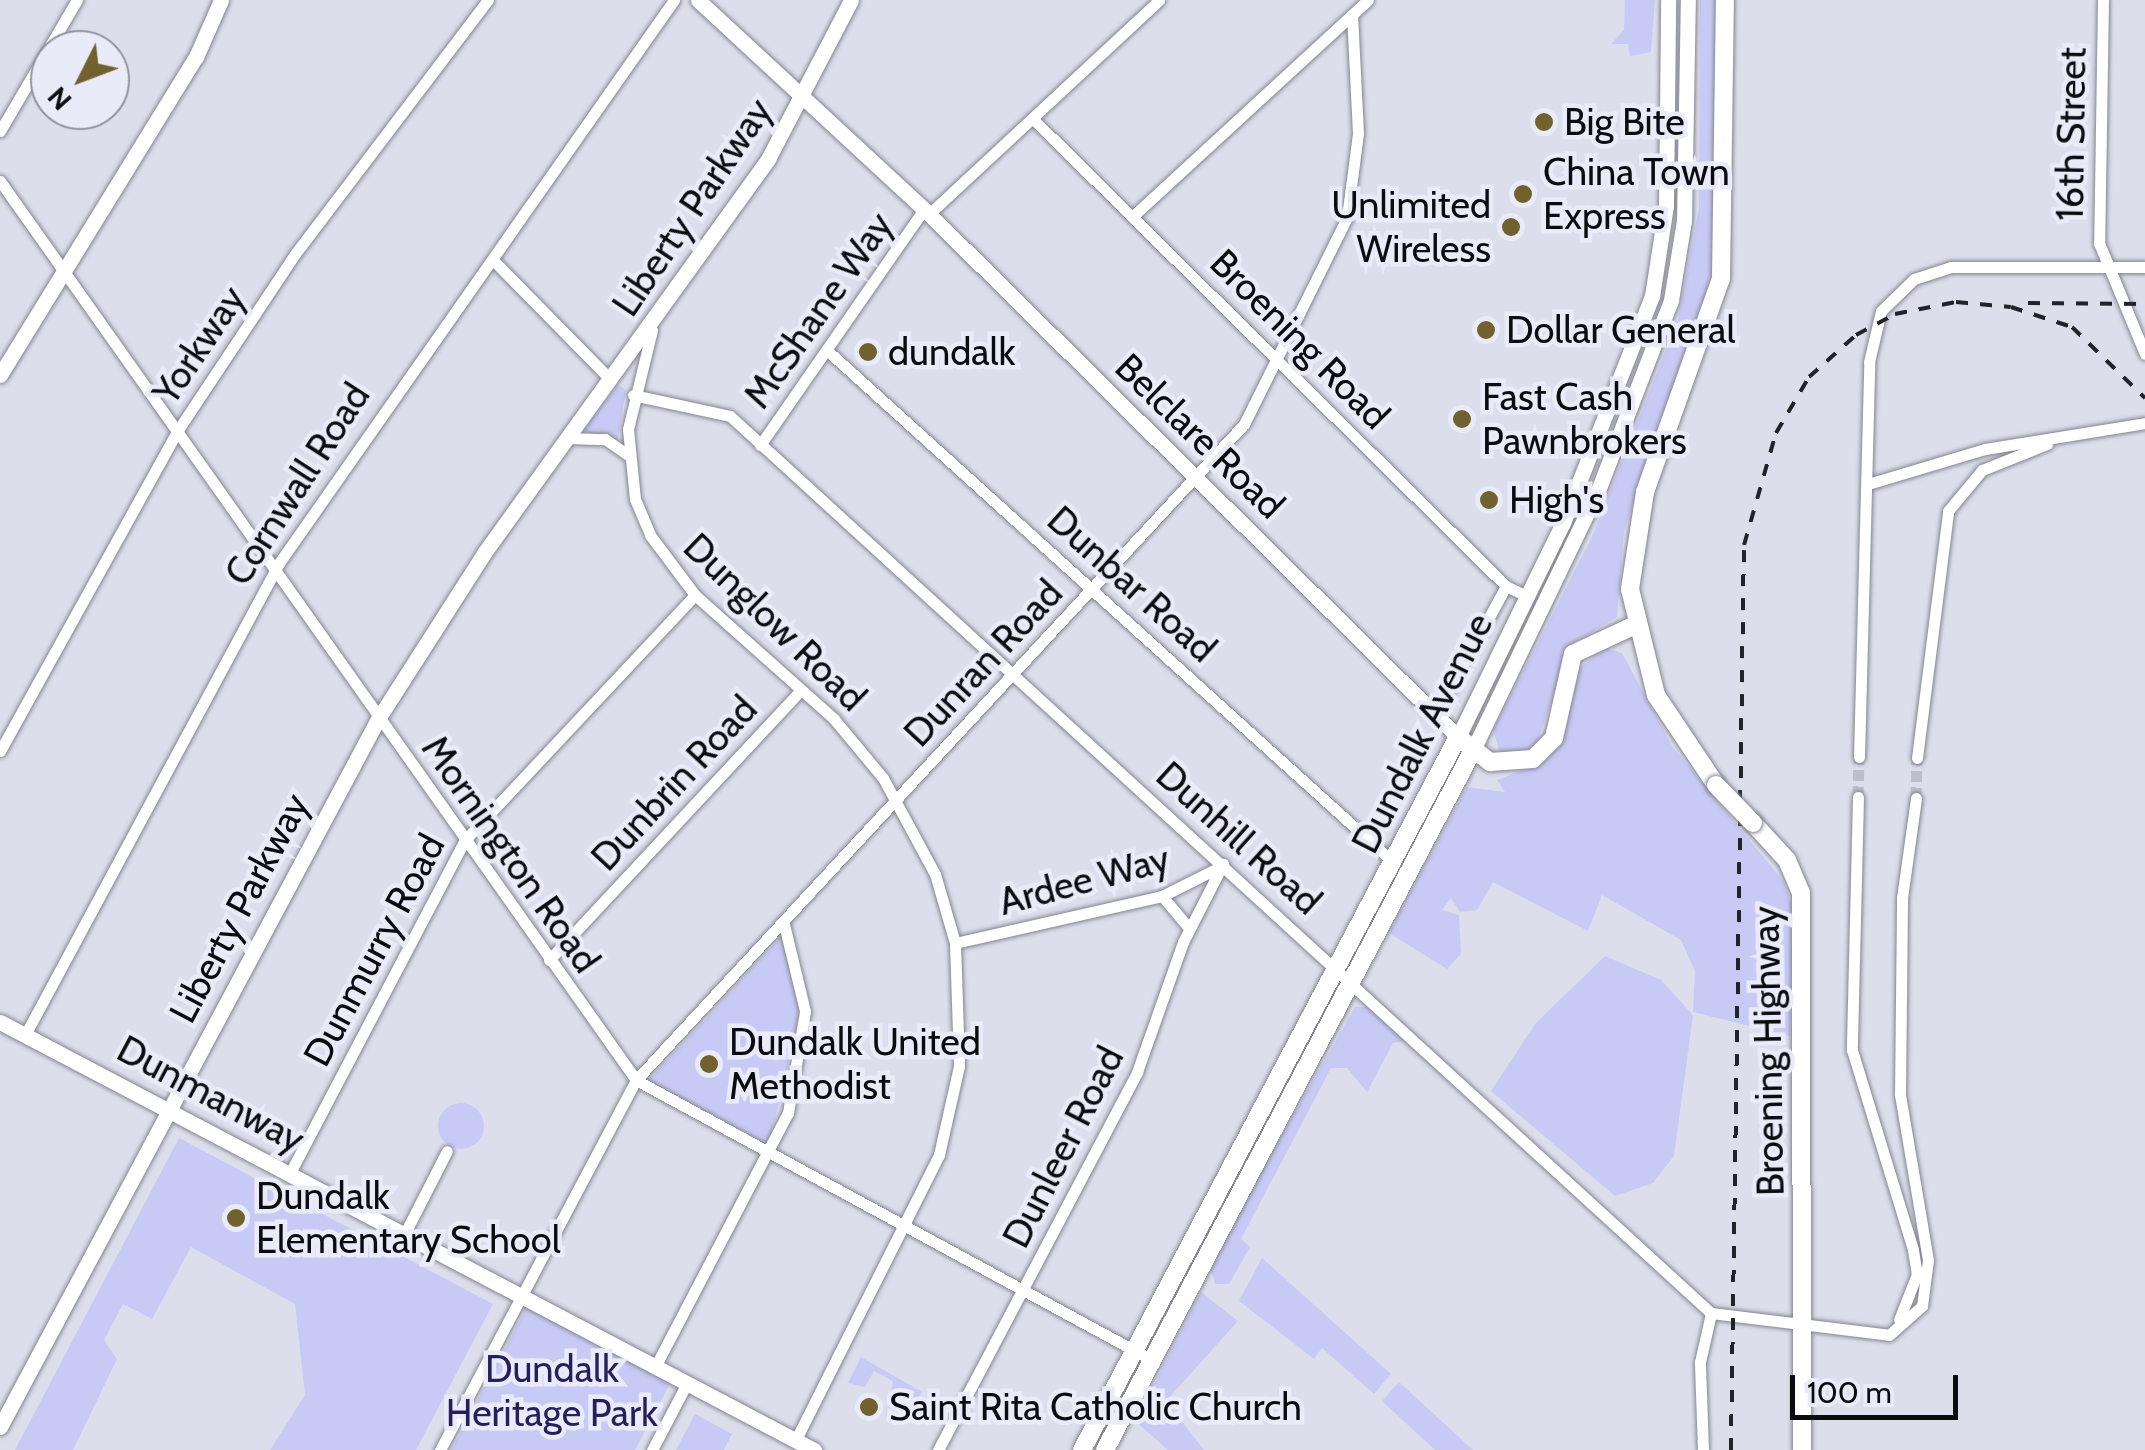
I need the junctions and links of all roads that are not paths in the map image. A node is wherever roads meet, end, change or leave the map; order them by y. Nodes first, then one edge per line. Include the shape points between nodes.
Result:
1 (77, 0) edge
2 (221, 0) edge
3 (488, 0) edge
4 (674, 0) edge
5 (698, 0) edge
6 (851, 0) edge
7 (1160, 0) edge
8 (1368, 0) edge
9 (1668, 0) edge
10 (1688, 0) edge
11 (1725, 0) edge
12 (2102, 0) edge
13 (1352, 15) junction
14 (805, 96) junction
15 (1032, 118) junction
16 (0, 131) edge
17 (0, 182) edge
18 (926, 212) junction
19 (1133, 216) junction
20 (494, 261) junction
21 (2145, 267) edge
22 (2104, 268) junction
23 (66, 273) junction
24 (652, 330) junction
25 (830, 353) junction
26 (2145, 354) edge
27 (1281, 362) junction
28 (0, 376) edge
29 (611, 380) junction
30 (633, 396) junction
31 (2145, 423) edge
32 (176, 433) junction
33 (567, 438) junction
34 (2047, 444) junction
35 (760, 445) junction
36 (628, 455) junction
37 (1195, 475) junction
38 (1582, 482) junction
39 (1868, 484) junction
40 (1599, 488) junction
41 (275, 570) junction
42 (1506, 586) junction
43 (1094, 587) junction
44 (695, 595) junction
45 (1529, 596) junction
46 (1634, 626) junction
47 (1012, 675) junction
48 (802, 690) junction
49 (1436, 714) junction
50 (378, 719) junction
51 (1458, 737) junction
52 (0, 751) edge
53 (1472, 752) junction
54 (1860, 757) tunnel mouth
55 (1917, 758) tunnel mouth
56 (1858, 797) tunnel mouth
57 (1916, 798) tunnel mouth
58 (897, 802) junction
59 (464, 840) junction
60 (1392, 861) junction
61 (1224, 864) junction
62 (1162, 896) junction
63 (784, 924) junction
64 (1189, 928) junction
65 (956, 942) junction
66 (549, 960) junction
67 (1336, 967) junction
68 (1351, 982) junction
69 (0, 1022) edge
70 (25, 1035) junction
71 (636, 1080) junction
72 (168, 1108) junction
73 (447, 1150) dead end
74 (769, 1153) junction
75 (290, 1172) junction
76 (909, 1226) junction
77 (404, 1234) junction
78 (1025, 1288) junction
79 (521, 1296) junction
80 (1711, 1313) junction
81 (1899, 1320) dead end
82 (1802, 1325) junction
83 (1136, 1350) junction
84 (1152, 1360) junction
85 (655, 1366) junction
86 (688, 1383) junction
87 (0, 1427) edge
88 (795, 1441) junction
89 (440, 1450) edge
90 (652, 1450) edge
91 (814, 1450) edge
92 (938, 1450) edge
93 (1082, 1450) edge
94 (1105, 1450) edge
95 (1703, 1450) edge
96 (1802, 1450) edge

1 - 16 street
2 - 23 street
3 - 32 street, Yorkway via 315,227
4 - 20 street, Cornwall Road
5 - 14 street, Belclare Road
6 - 14 street, Liberty Parkway
7 - 15 street, McShane Way
8 - 13 street
9 - 38 street, Dundalk Avenue via 1661,249 1643,325
10 - 40 street, Dundalk Avenue via 1682,247 1665,319
11 - 46 main road, Broening Highway via 1721,279 1645,492 1632,561
12 - 22 street, 16th Street
13 - 19 street
13 - 27 street, Dunran Road via 1358,133 1347,217
14 - 18 street, Belclare Road
14 - 24 street, Liberty Parkway
15 - 18 street, McShane Way
15 - 19 street, Broening Road
17 - 23 street, Mornington Road
18 - 25 street, McShane Way
18 - 37 street, Belclare Road
19 - 27 street, Broening Road
20 - 29 street
20 - 41 street, Cornwall Road via 401,378
21 - 22 street
22 - 26 street
22 - 39 street via 1950,267 1898,290 1871,338
23 - 28 street
23 - 32 street, Mornington Road
24 - 29 street, Liberty Parkway
24 - 30 street, Dunglow Road
25 - 35 street, McShane Way
25 - 43 street, Dunbar Road
27 - 37 street, Dunran Road via 1244,424
27 - 42 street, Broening Road
29 - 33 street, Liberty Parkway
30 - 35 street, Dunhill Road via 720,412
30 - 36 street, Dunglow Road
31 - 34 street
32 - 41 street, Mornington Road
32 - 52 street, Yorkway
33 - 36 street via 604,438
33 - 50 street, Liberty Parkway
34 - 39 street via 1985,449
34 - 55 street via 1982,470 1948,511
35 - 47 street, Dunhill Road
36 - 44 street, Dunglow Road via 650,536
37 - 43 street, Dunran Road
37 - 49 street, Belclare Road
38 - 40 street
38 - 45 street, Dundalk Avenue
39 - 54 street
40 - 53 street, Dundalk Avenue
41 - 50 street, Mornington Road
41 - 70 street, Cornwall Road
42 - 45 street, Broening Road
42 - 49 street, Dundalk Avenue
43 - 47 street, Dunran Road
43 - 60 street, Dunbar Road
44 - 48 street, Dunglow Road
44 - 59 street, Dunmurry Road
45 - 51 street, Dundalk Avenue
46 - 53 main road via 1574,654 1554,738 1540,753 1506,766
46 - 82 main road, Broening Highway, bridge via 1666,716 1716,785 1786,860 1800,894
47 - 58 street, Dunran Road
47 - 61 street, Dunhill Road
48 - 58 street, Dunglow Road via 858,746
48 - 66 street, Dunbrin Road
49 - 51 street, Belclare Road
50 - 59 street, Mornington Road
50 - 72 street, Liberty Parkway
51 - 53 main road, Belclare Road
51 - 60 main road, Dundalk Avenue
53 - 68 main road, Dundalk Avenue
56 - 81 street via 1852,1050 1913,1250 1917,1274
57 - 82 street via 1902,898 1900,1095 1927,1290 1908,1326 1878,1332
58 - 63 street, Dunran Road
58 - 65 street, Dunglow Road via 935,874
59 - 66 street, Mornington Road
59 - 75 street, Dunmurry Road
60 - 67 main road, Dundalk Avenue
61 - 62 street, Ardee Way
61 - 64 street, Dunleer Road
61 - 67 street, Dunhill Road
62 - 64 street
62 - 65 street, Ardee Way
63 - 71 street, Dunran Road
63 - 74 street via 804,1042
64 - 78 street, Dunleer Road via 1138,1072
65 - 76 street, Dunglow Road via 955,1094
66 - 71 street, Mornington Road
67 - 68 street, Dunhill Road
67 - 83 main road, Dundalk Avenue
68 - 80 street, Dunhill Road
68 - 84 main road, Dundalk Avenue
69 - 70 street, Dunmanway
70 - 72 street, Dunmanway
71 - 74 street, Mornington Road
71 - 79 street, Dunran Road
72 - 75 street, Dunmanway
72 - 87 street, Liberty Parkway
73 - 77 street
74 - 76 street, Mornington Road
74 - 85 street
75 - 77 street, Dunmanway
76 - 78 street, Mornington Road
76 - 88 street, Dunglow Road
77 - 79 street, Dunmanway
78 - 83 street, Mornington Road
78 - 92 street, Dunleer Road
79 - 85 street, Dunmanway
79 - 89 street, Dunran Road
80 - 82 street
80 - 95 street via 1700,1362
82 - 96 main road, Broening Highway
83 - 84 street, Mornington Road
83 - 93 main road, Dundalk Avenue
84 - 94 main road, Dundalk Avenue
85 - 86 street, Dunmanway
86 - 88 street, Dunmanway
86 - 90 street
88 - 91 street, Dunmanway

